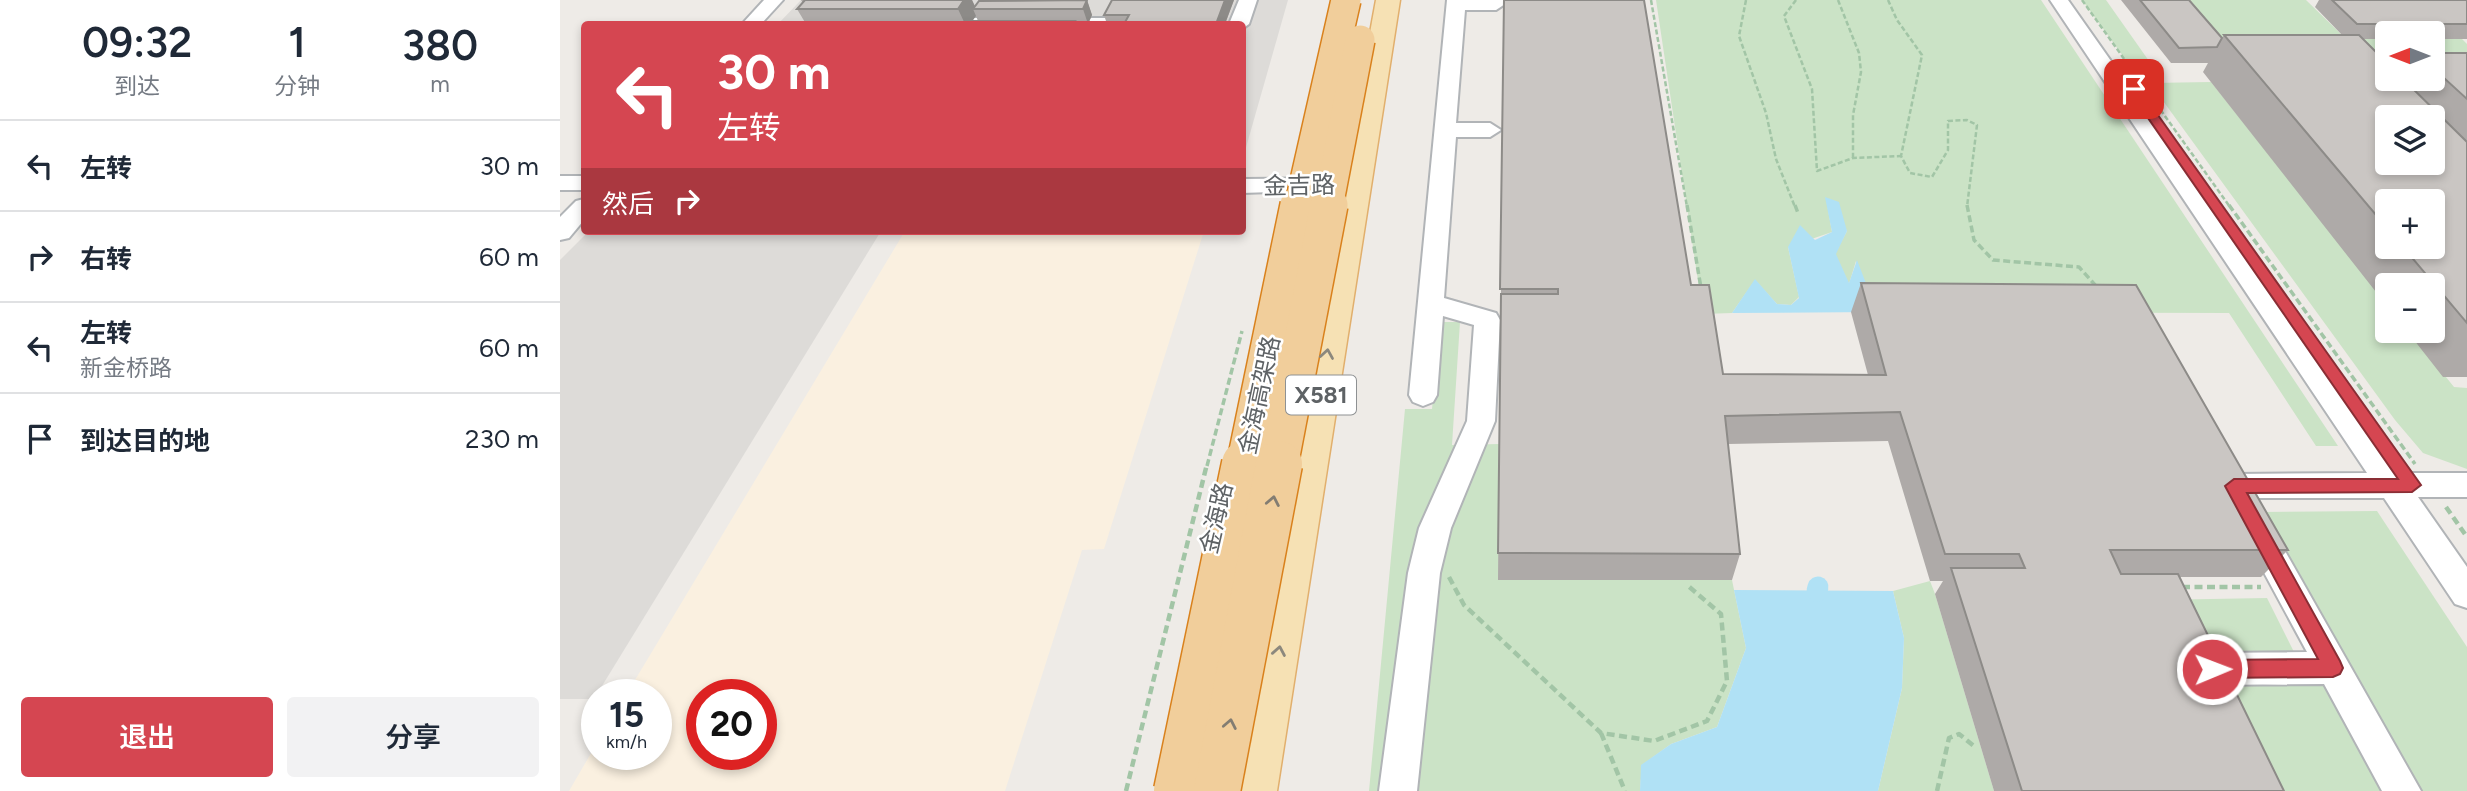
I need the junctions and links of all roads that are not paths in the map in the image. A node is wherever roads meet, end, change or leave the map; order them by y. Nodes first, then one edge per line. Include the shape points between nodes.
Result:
1 (774, 0) edge
2 (1248, 0) edge
3 (1337, 0) edge
4 (1346, 0) edge
5 (1368, 0) edge
6 (1388, 0) edge
7 (2059, 0) edge
8 (2071, 0) edge
9 (1456, 2) edge
10 (1496, 4) dead end
11 (754, 21) edge
12 (1240, 21) edge
13 (1445, 130) junction
14 (1490, 130) dead end
15 (560, 183) edge
16 (581, 183) edge
17 (1294, 185) junction
18 (1355, 185) junction
19 (1246, 186) edge
20 (581, 209) edge
21 (560, 232) edge
22 (1431, 303) junction
23 (1423, 395) dead end
24 (2411, 485) junction
25 (2467, 485) edge
26 (2467, 564) edge
27 (2467, 594) edge
28 (2333, 668) junction
29 (2212, 669) edge
30 (1155, 791) edge
31 (1177, 791) edge
32 (1217, 791) edge
33 (1254, 791) edge
34 (1398, 791) edge
35 (2402, 791) edge

1 - 11 street
2 - 12 street
3 - 17 main road, 金海路 / X581
4 - 31 highway, 金海高架路, bridge via 1299,202
32 -> 5 highway, 金海高架路, bridge
6 - 18 main road, X581
7 - 24 street
8 - 24 street
9 - 10 street
9 - 13 street
13 - 14 street
13 - 22 street
15 - 16 street
17 - 18 street, 金吉路
17 - 19 street, 金吉路
17 - 30 main road, 金海路 / X581
33 -> 18 main road, X581
20 - 21 street
22 - 23 street
22 - 34 street via 1487,320 1481,422 1436,528 1424,573
24 - 25 street
24 - 26 street
24 - 27 street
24 - 28 street via 2227,474
28 - 29 street
28 - 35 street

